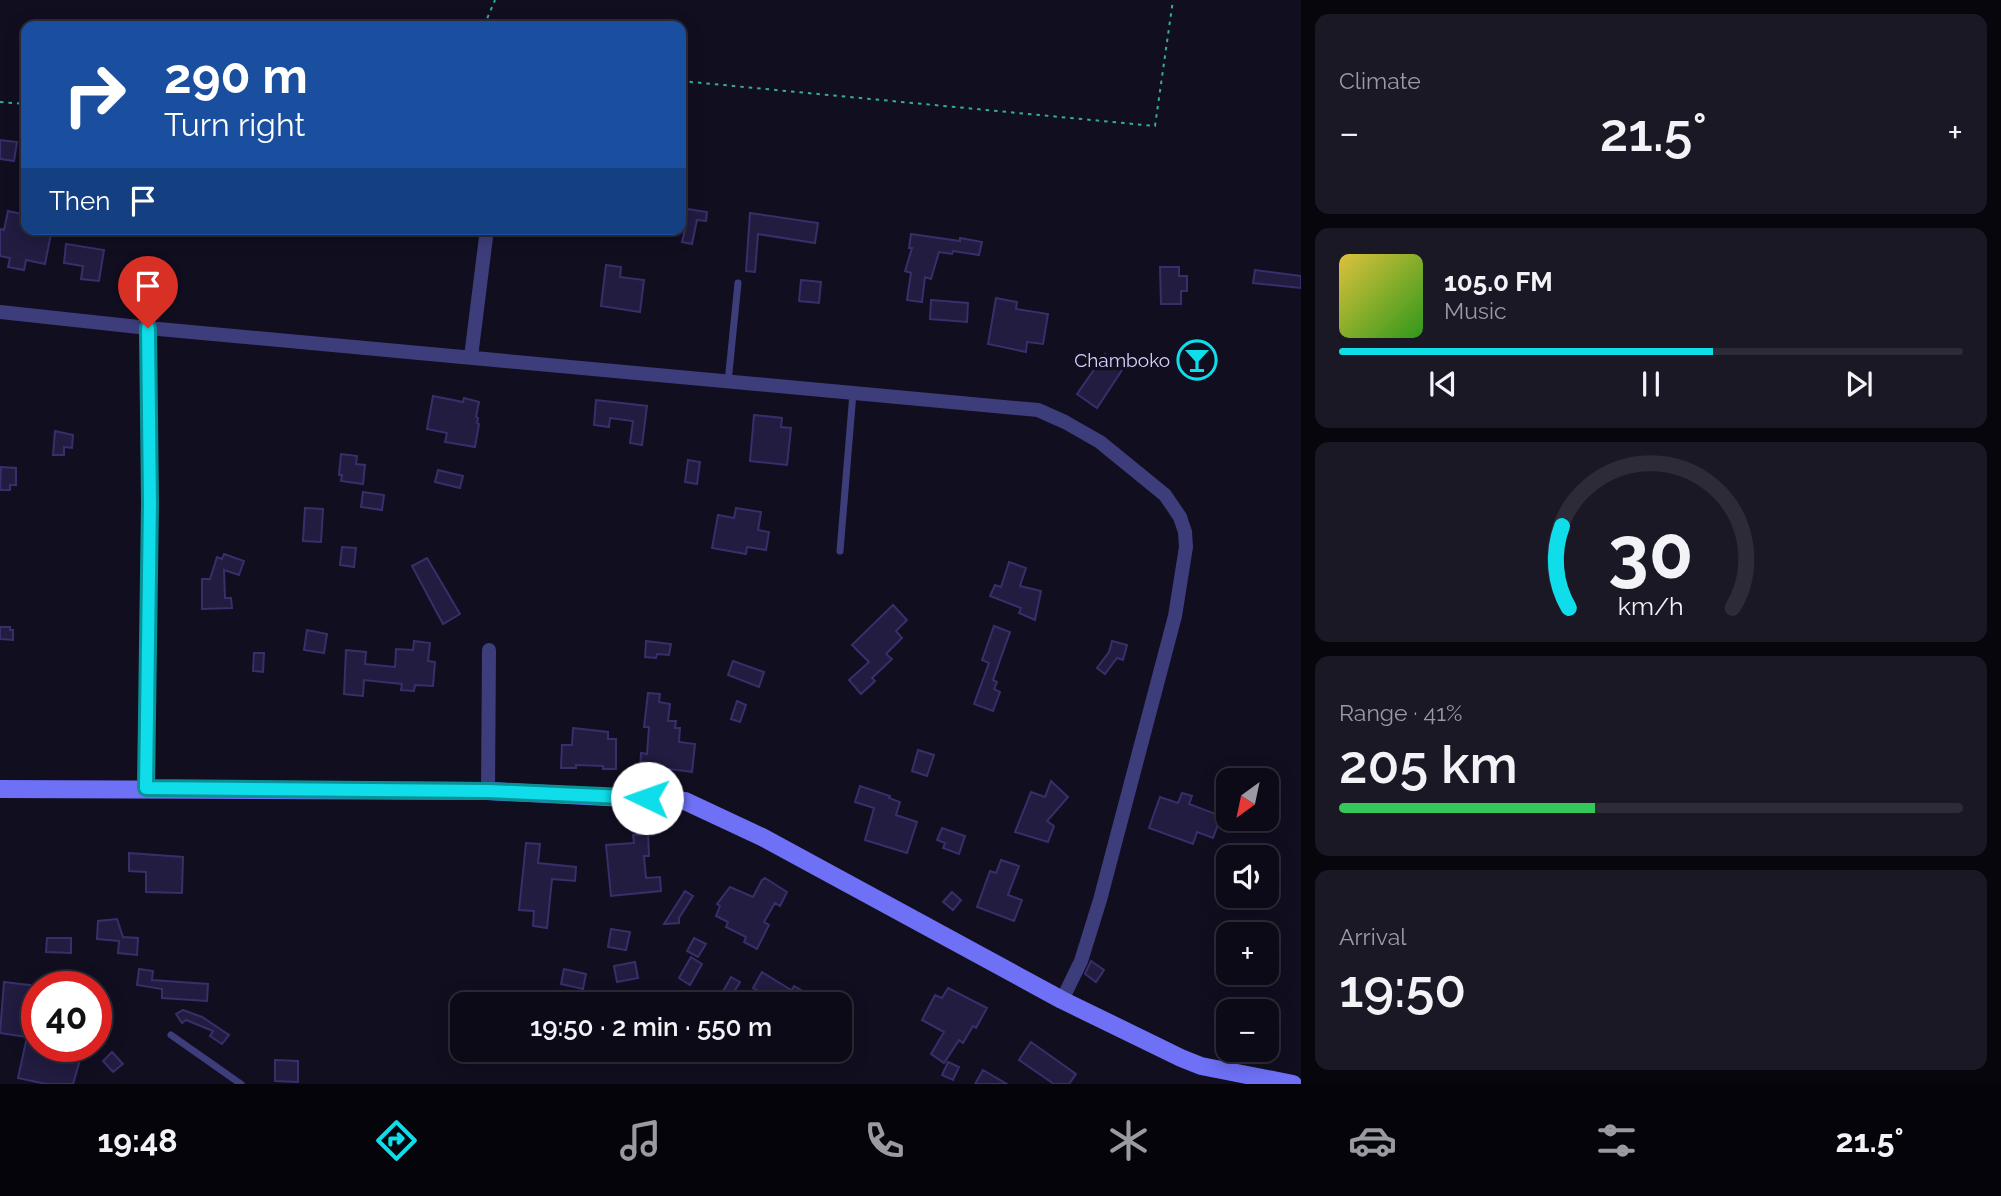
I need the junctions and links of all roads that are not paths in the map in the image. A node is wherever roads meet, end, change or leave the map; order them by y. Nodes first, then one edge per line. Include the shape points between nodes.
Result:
1 (486, 235) edge
2 (738, 283) dead end
3 (0, 312) edge
4 (148, 328) junction
5 (471, 357) junction
6 (727, 382) junction
7 (853, 393) junction
8 (840, 551) dead end
9 (489, 650) dead end
10 (146, 788) junction
11 (0, 789) edge
12 (488, 791) junction
13 (1062, 1000) junction
14 (171, 1035) dead end
15 (241, 1084) edge
16 (1293, 1084) edge

1 - 5 street
2 - 6 lane
3 - 4 street
4 - 5 street
4 - 10 street
5 - 6 street
6 - 7 street
7 - 8 lane
7 - 13 street via 1038,410 1100,442 1165,495 1180,517 1186,547 1175,616 1100,900 1081,961
9 - 12 street
10 - 11 street
10 - 12 street
12 - 13 street via 674,800 696,805
13 - 16 street via 1202,1066
14 - 15 lane

